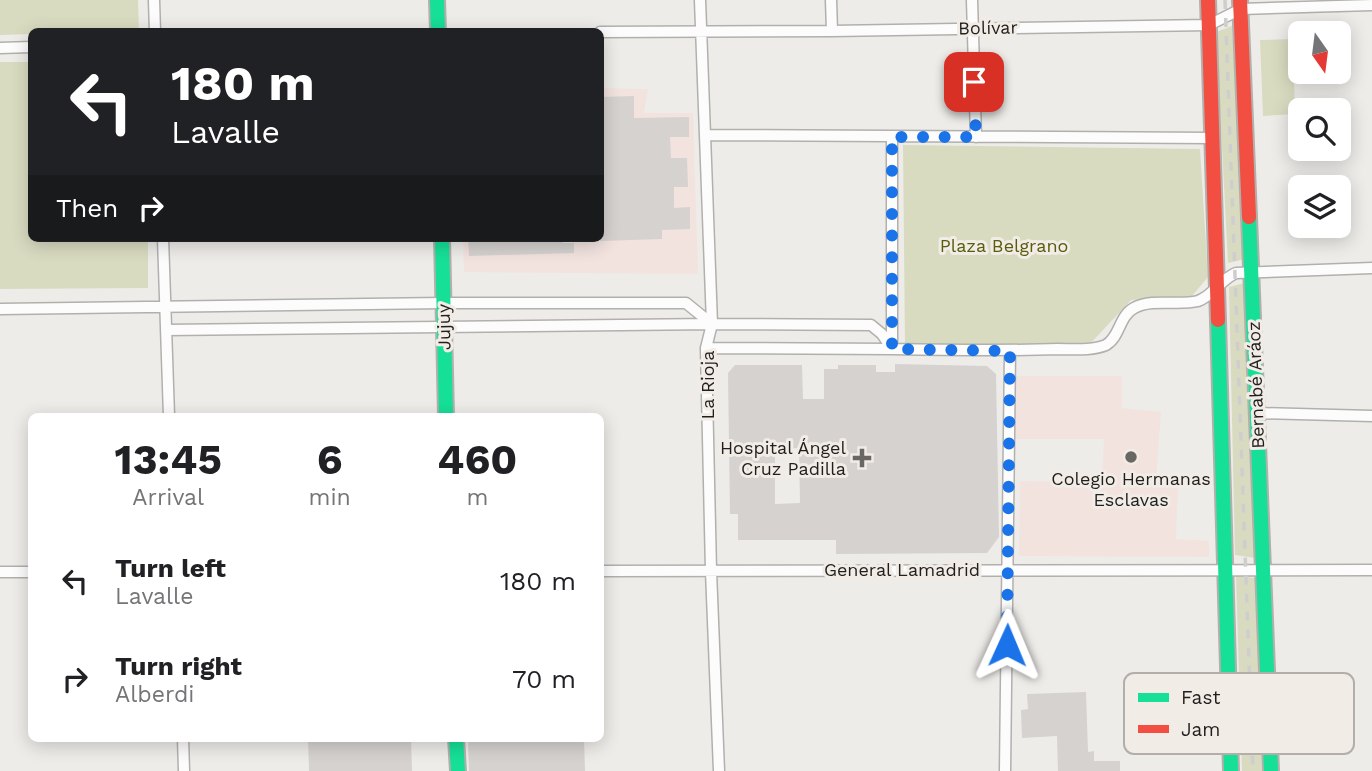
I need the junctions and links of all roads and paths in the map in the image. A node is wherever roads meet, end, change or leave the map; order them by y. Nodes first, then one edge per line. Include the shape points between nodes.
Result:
1 (154, 0) edge
2 (437, 0) edge
3 (700, 0) edge
4 (831, 0) edge
5 (972, 0) edge
6 (1208, 0) edge
7 (1369, 3) edge
8 (1240, 4) edge
9 (1209, 25) junction
10 (155, 28) edge
11 (438, 28) edge
12 (973, 28) junction
13 (832, 31) junction
14 (604, 32) edge
15 (701, 32) junction
16 (28, 47) edge
17 (0, 48) edge
18 (706, 135) junction
19 (892, 137) junction
20 (976, 137) junction
21 (1212, 138) junction
22 (163, 242) edge
23 (443, 242) edge
24 (1372, 268) edge
25 (1253, 272) junction
26 (1218, 285) junction
27 (444, 303) junction
28 (165, 306) junction
29 (0, 309) edge
30 (712, 324) junction
31 (444, 328) junction
32 (166, 330) junction
33 (706, 348) junction
34 (892, 349) junction
35 (1010, 351) junction
36 (169, 413) edge
37 (446, 413) edge
38 (1257, 414) junction
39 (1372, 416) edge
40 (1008, 569) junction
41 (1224, 570) junction
42 (1262, 570) junction
43 (1372, 570) edge
44 (604, 571) edge
45 (711, 571) junction
46 (0, 572) edge
47 (28, 572) edge
48 (1228, 673) edge
49 (1267, 673) edge
50 (183, 742) edge
51 (456, 742) edge
52 (184, 771) edge
53 (458, 771) edge
54 (719, 771) edge
55 (1005, 771) edge

1 - 10 street
2 - 11 street
3 - 15 street, La Rioja
4 - 13 street
5 - 12 street
6 - 9 street, Bernabé Aráoz
7 - 8 street, Bolívar
8 - 9 street, Bolívar
8 - 25 street, Bernabé Aráoz
9 - 12 street, Bolívar
9 - 21 street, Bernabé Aráoz
12 - 13 street, Bolívar
12 - 20 street
13 - 15 street, Bolívar
14 - 15 street, Bolívar
15 - 18 street, La Rioja
16 - 17 street
18 - 19 street
18 - 30 street, La Rioja
19 - 20 street
19 - 34 street
20 - 21 street
21 - 26 street, Bernabé Aráoz
22 - 28 street
23 - 27 street, Jujuy
24 - 25 street
25 - 26 street via 1236,272
25 - 38 street, Bernabé Aráoz
26 - 35 street via 1196,301 1134,307 1107,344
26 - 41 street, Bernabé Aráoz
27 - 28 street
27 - 30 street via 686,303
27 - 31 street, Jujuy
28 - 29 street
28 - 32 street
30 - 31 street
30 - 33 street, La Rioja
30 - 34 street via 872,325
31 - 32 street
31 - 37 street, Jujuy
32 - 36 street
33 - 34 street
33 - 45 street, La Rioja
34 - 35 street
35 - 40 street
38 - 39 street
38 - 42 street, Bernabé Aráoz
40 - 41 street, General Lamadrid
40 - 45 street, General Lamadrid
40 - 55 street
41 - 42 street, General Lamadrid
41 - 48 street, Bernabé Aráoz
42 - 43 street, General Lamadrid
42 - 49 street, Bernabé Aráoz
44 - 45 street, General Lamadrid
45 - 54 street, La Rioja
46 - 47 street
50 - 52 street
51 - 53 street

